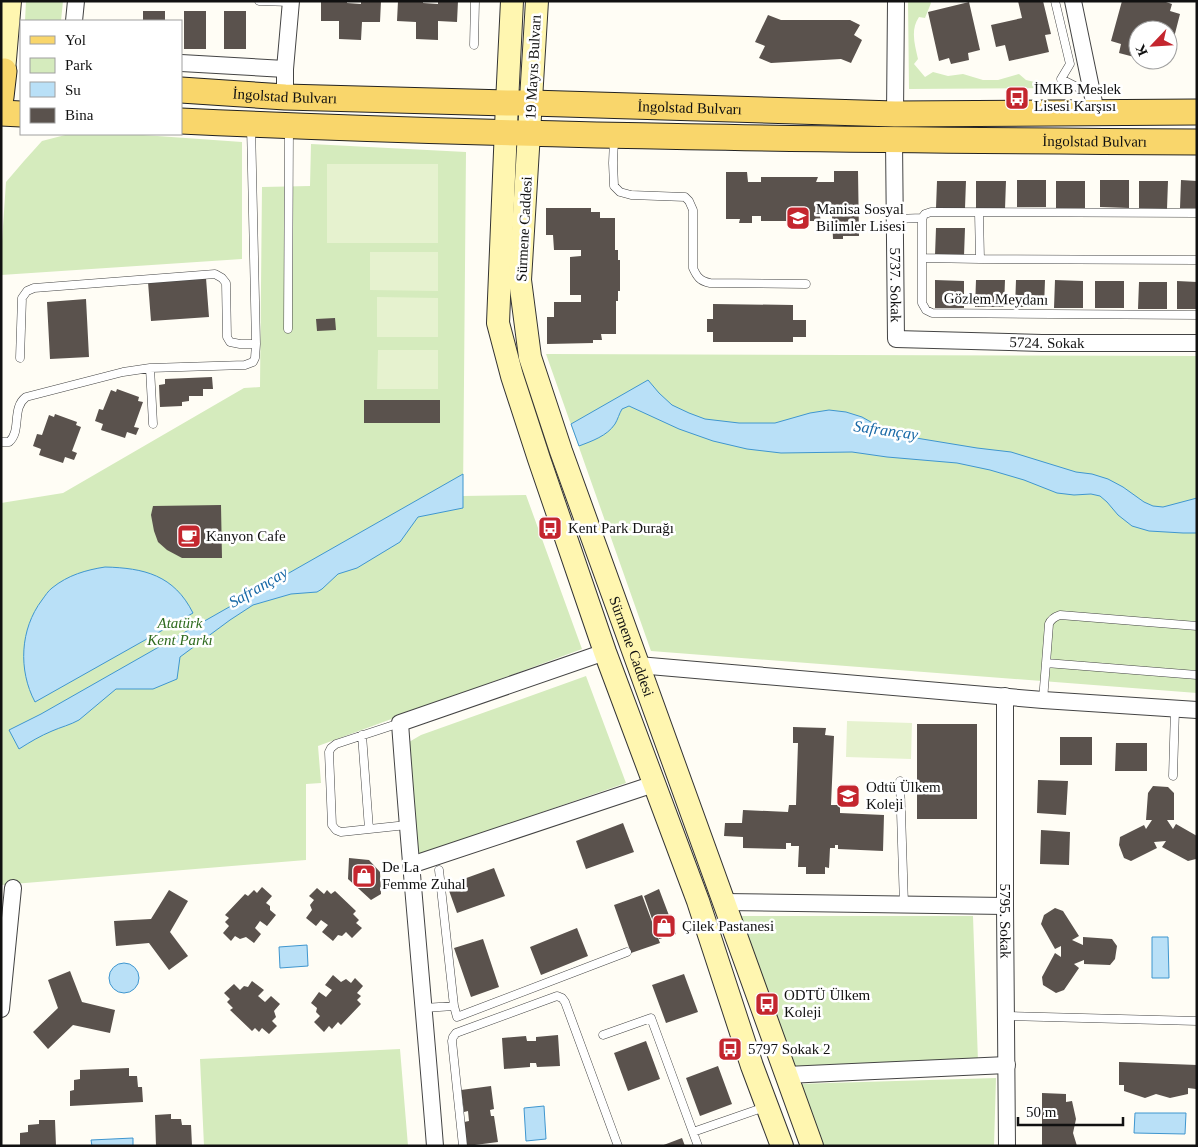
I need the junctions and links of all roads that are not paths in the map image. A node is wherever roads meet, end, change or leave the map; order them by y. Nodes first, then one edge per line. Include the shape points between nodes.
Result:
1 (10, 1) edge
2 (76, 1) edge
3 (259, 1) edge
4 (475, 1) edge
5 (512, 1) edge
6 (537, 1) edge
7 (896, 1) edge
8 (1055, 1) edge
9 (1073, 1) edge
10 (291, 2) edge
11 (74, 20) edge
12 (474, 45) dead end
13 (182, 63) edge
14 (285, 69) junction
15 (9, 72) edge
16 (182, 90) edge
17 (1, 97) edge
18 (285, 97) junction
19 (507, 103) junction
20 (531, 103) junction
21 (1094, 103) junction
22 (1197, 112) edge
23 (1, 113) edge
24 (20, 114) edge
25 (895, 114) junction
26 (182, 121) edge
27 (250, 124) junction
28 (289, 126) junction
29 (518, 133) junction
30 (614, 135) junction
31 (894, 141) junction
32 (1197, 142) edge
33 (979, 213) junction
34 (1197, 213) edge
35 (922, 218) junction
36 (895, 219) junction
37 (922, 258) junction
38 (980, 258) junction
39 (1197, 260) edge
40 (806, 284) dead end
41 (1197, 315) edge
42 (288, 329) dead end
43 (896, 340) joint
44 (1197, 343) edge
45 (256, 344) junction
46 (20, 358) dead end
47 (150, 368) junction
48 (152, 424) dead end
49 (1, 442) edge
50 (561, 451) junction
51 (539, 459) junction
52 (1197, 626) edge
53 (604, 652) junction
54 (1046, 663) junction
55 (639, 668) junction
56 (1197, 675) edge
57 (615, 680) junction
58 (1005, 696) junction
59 (1043, 700) junction
60 (1175, 709) junction
61 (1197, 710) edge
62 (400, 723) junction
63 (362, 735) junction
64 (1173, 776) dead end
65 (900, 781) dead end
66 (654, 784) junction
67 (407, 825) junction
68 (369, 829) junction
69 (411, 865) junction
70 (438, 870) dead end
71 (13, 888) dead end
72 (698, 901) junction
73 (724, 902) junction
74 (904, 904) junction
75 (1005, 906) junction
76 (627, 952) dead end
77 (454, 1006) junction
78 (424, 1008) junction
79 (1, 1009) edge
80 (1007, 1016) junction
81 (1197, 1021) edge
82 (603, 1035) dead end
83 (1006, 1065) junction
84 (786, 1075) junction
85 (767, 1106) junction
86 (693, 1132) junction
87 (435, 1146) edge
88 (463, 1146) edge
89 (618, 1146) edge
90 (698, 1146) edge
91 (782, 1146) edge
92 (812, 1146) edge
93 (1007, 1146) edge

1 - 15 main road
2 - 11 street
3 - 10 lane
4 - 12 lane
5 - 19 main road, 19 Mayıs Bulvarı
6 - 20 main road, 19 Mayıs Bulvarı
7 - 25 street
8 - 21 lane via 1070,64 1062,79
9 - 21 street
10 - 14 street
13 - 14 street
14 - 18 street
15 - 17 main road
16 - 18 main road, İngolstad Bulvarı
18 - 19 main road, İngolstad Bulvarı
19 - 20 main road, İngolstad Bulvarı
19 - 29 main road, 19 Mayıs Bulvarı
20 - 25 main road, İngolstad Bulvarı
20 - 29 main road, 19 Mayıs Bulvarı
21 - 22 main road, İngolstad Bulvarı
21 - 25 main road, İngolstad Bulvarı
23 - 24 main road
26 - 27 main road, İngolstad Bulvarı
27 - 28 main road, İngolstad Bulvarı
27 - 45 lane
28 - 29 main road, İngolstad Bulvarı
28 - 42 lane
29 - 30 main road, İngolstad Bulvarı
29 - 50 main road, Sürmene Caddesi via 520,280 530,357
29 - 51 main road, Sürmene Caddesi via 498,323
30 - 31 main road, İngolstad Bulvarı
30 - 40 lane via 614,186 620,192 685,197 689,201 693,210 694,268 703,282
31 - 32 main road, İngolstad Bulvarı
31 - 36 street, 5737. Sokak
33 - 34 lane
33 - 35 lane via 931,212
33 - 38 lane
35 - 36 lane
35 - 37 lane, Gözlem Meydanı
36 - 43 street, 5737. Sokak
37 - 38 lane
37 - 41 lane, Gözlem Meydanı via 922,303 932,313
38 - 39 lane
43 - 44 street, 5724. Sokak
45 - 46 lane via 230,342 227,337 226,283 215,274 27,291 22,298
45 - 47 lane via 255,358 246,365
47 - 48 lane
47 - 49 lane via 26,397 18,410 14,438
50 - 51 main road
50 - 55 main road, Sürmene Caddesi
51 - 53 main road, Sürmene Caddesi
52 - 54 lane via 1055,616 1049,624
53 - 57 main road, Sürmene Caddesi
53 - 62 street
54 - 56 lane
54 - 59 lane
55 - 57 main road
55 - 58 street
55 - 73 main road, Sürmene Caddesi
57 - 66 main road, Sürmene Caddesi
58 - 59 street
58 - 75 street, 5795. Sokak
59 - 60 street
60 - 61 street
60 - 64 lane
62 - 63 lane
62 - 67 street
63 - 68 lane
63 - 68 lane via 336,744 329,752 332,825 341,832
65 - 74 lane
66 - 69 street
66 - 72 main road, Sürmene Caddesi
67 - 68 lane
67 - 69 street
69 - 78 street
70 - 77 lane
71 - 79 street
72 - 73 main road
72 - 85 main road, Sürmene Caddesi
73 - 74 street
73 - 84 main road, Sürmene Caddesi
74 - 75 street
75 - 80 street, 5795. Sokak
76 - 77 lane via 457,1017
77 - 78 lane
78 - 87 street
80 - 81 lane
80 - 83 street, 5795. Sokak
82 - 86 lane via 651,1018
83 - 84 street
83 - 93 street, 5795. Sokak
84 - 92 main road, Sürmene Caddesi
85 - 86 lane
85 - 91 main road, Sürmene Caddesi
86 - 90 lane
88 - 89 lane via 453,1037 456,1033 557,996 565,1002

